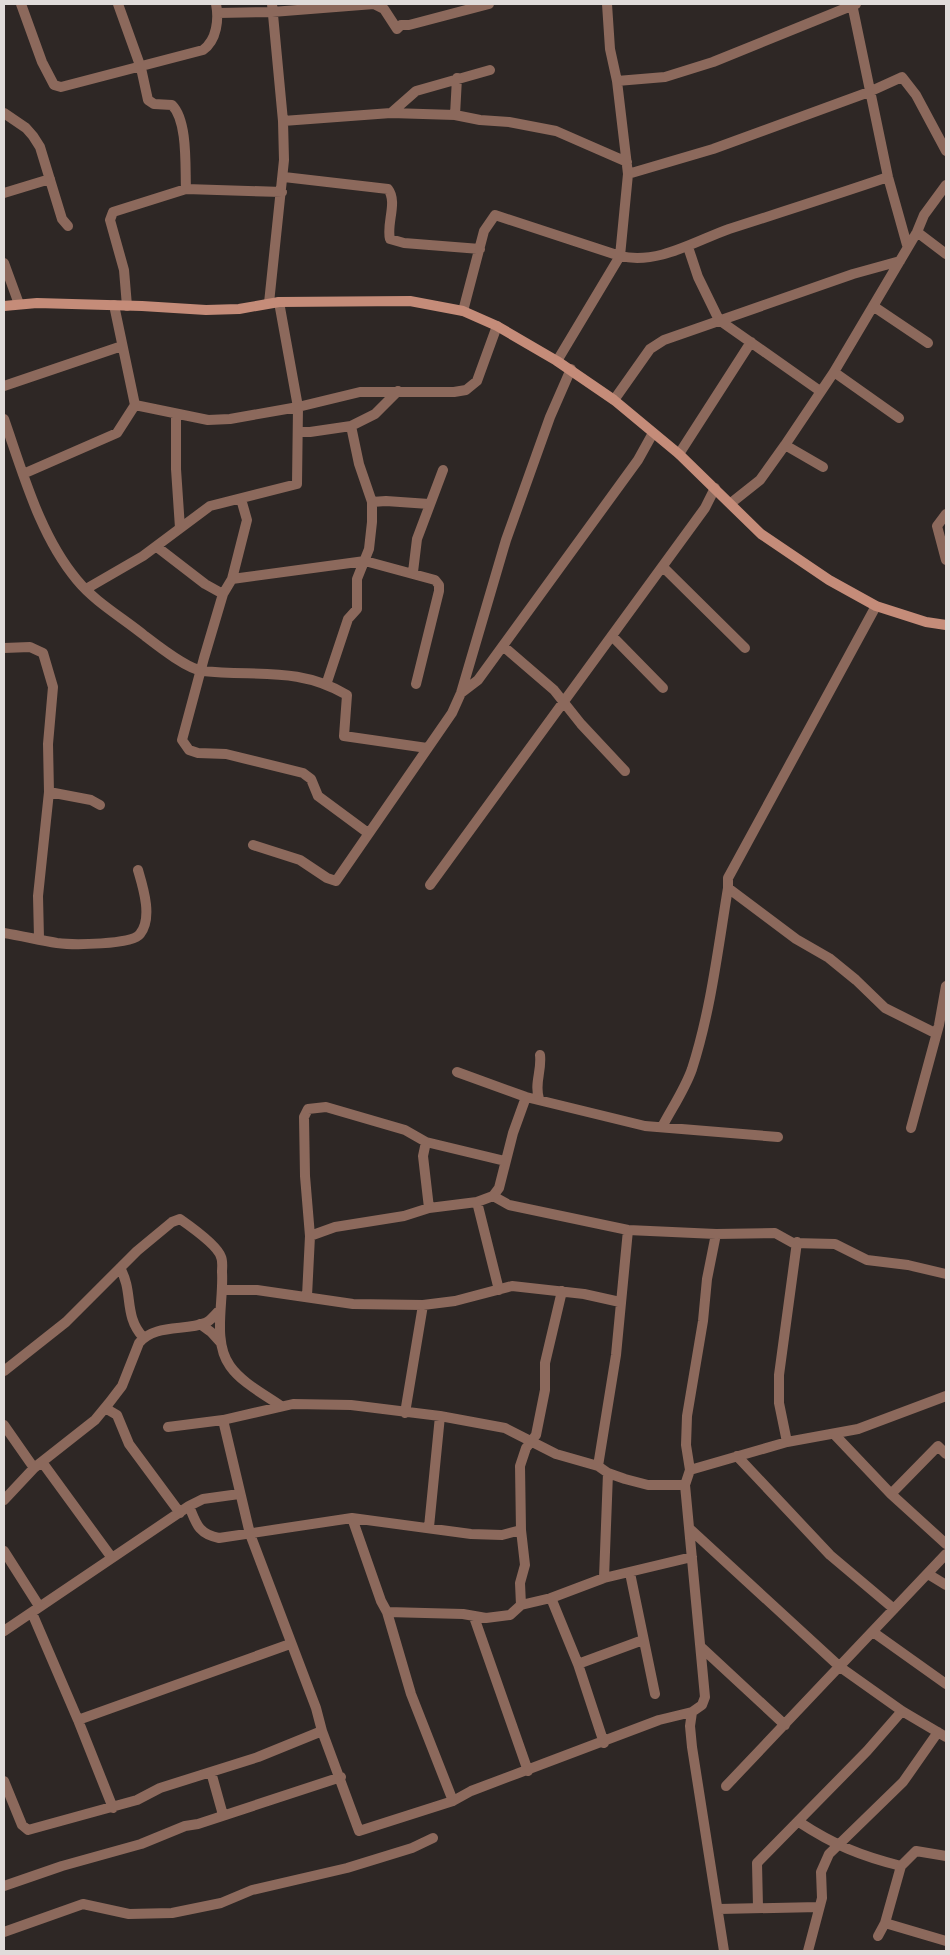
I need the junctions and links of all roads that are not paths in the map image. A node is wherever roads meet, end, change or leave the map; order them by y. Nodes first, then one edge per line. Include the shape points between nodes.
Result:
1 (21, 4) edge
2 (118, 4) edge
3 (489, 4) edge
4 (607, 4) edge
5 (854, 4) edge
6 (217, 8) edge
7 (272, 8) edge
8 (141, 68) junction
9 (490, 70) dead end
10 (457, 78) junction
11 (617, 81) junction
12 (869, 92) junction
13 (4, 113) edge
14 (391, 113) junction
15 (455, 115) junction
16 (283, 121) junction
17 (946, 150) edge
18 (627, 162) junction
19 (628, 174) junction
20 (284, 177) junction
21 (888, 177) junction
22 (50, 179) junction
23 (946, 185) edge
24 (186, 189) junction
25 (282, 192) junction
26 (4, 193) edge
27 (68, 226) dead end
28 (917, 232) junction
29 (907, 245) junction
30 (688, 247) junction
31 (480, 250) junction
32 (946, 254) edge
33 (620, 256) junction
34 (900, 261) junction
35 (4, 263) edge
36 (274, 303) junction
37 (19, 304) junction
38 (114, 305) junction
39 (4, 306) edge
40 (127, 306) junction
41 (873, 306) junction
42 (463, 311) junction
43 (719, 320) junction
44 (497, 326) junction
45 (751, 342) junction
46 (928, 343) dead end
47 (122, 346) junction
48 (557, 361) junction
49 (571, 369) junction
50 (834, 372) junction
51 (4, 386) edge
52 (398, 391) junction
53 (820, 391) junction
54 (614, 400) junction
55 (135, 405) junction
56 (298, 407) junction
57 (176, 415) junction
58 (898, 418) dead end
59 (4, 419) edge
60 (351, 426) junction
61 (298, 432) junction
62 (654, 433) junction
63 (785, 445) junction
64 (679, 454) junction
65 (823, 468) dead end
66 (443, 470) dead end
67 (23, 474) junction
68 (715, 488) junction
69 (241, 499) junction
70 (372, 502) junction
71 (731, 503) junction
72 (429, 504) junction
73 (946, 514) edge
74 (180, 528) junction
75 (157, 547) junction
76 (946, 560) edge
77 (365, 562) junction
78 (663, 567) junction
79 (413, 572) junction
80 (232, 579) junction
81 (86, 589) junction
82 (223, 594) junction
83 (876, 606) junction
84 (946, 625) edge
85 (612, 636) junction
86 (502, 646) junction
87 (4, 648) edge
88 (745, 648) dead end
89 (201, 671) junction
90 (416, 684) dead end
91 (326, 685) junction
92 (662, 688) dead end
93 (461, 693) junction
94 (564, 702) junction
95 (427, 748) junction
96 (625, 772) dead end
97 (48, 792) junction
98 (100, 805) dead end
99 (368, 833) junction
100 (253, 846) dead end
101 (138, 870) dead end
102 (430, 885) dead end
103 (728, 888) junction
104 (4, 933) edge
105 (39, 938) junction
106 (946, 986) edge
107 (935, 1033) junction
108 (540, 1055) dead end
109 (458, 1072) dead end
110 (526, 1097) junction
111 (539, 1099) junction
112 (662, 1127) junction
113 (911, 1128) dead end
114 (778, 1137) dead end
115 (426, 1142) junction
116 (506, 1161) junction
117 (493, 1196) junction
118 (477, 1202) junction
119 (429, 1208) junction
120 (628, 1230) junction
121 (716, 1234) junction
122 (310, 1236) junction
123 (797, 1242) junction
124 (120, 1268) junction
125 (946, 1274) edge
126 (223, 1290) junction
127 (499, 1290) junction
128 (562, 1291) junction
129 (307, 1296) junction
130 (620, 1302) junction
131 (423, 1306) junction
132 (220, 1310) junction
133 (200, 1324) junction
134 (143, 1337) junction
135 (222, 1343) junction
136 (4, 1371) edge
137 (946, 1396) edge
138 (281, 1406) junction
139 (105, 1408) junction
140 (405, 1413) junction
141 (440, 1416) junction
142 (223, 1420) junction
143 (4, 1425) edge
144 (168, 1427) dead end
145 (834, 1434) junction
146 (532, 1440) junction
147 (787, 1442) junction
148 (946, 1454) edge
149 (737, 1456) junction
150 (38, 1465) junction
151 (598, 1466) junction
152 (690, 1470) junction
153 (608, 1473) junction
154 (685, 1485) junction
155 (239, 1494) junction
156 (891, 1494) junction
157 (4, 1500) edge
158 (190, 1506) junction
159 (180, 1513) junction
160 (352, 1518) junction
161 (429, 1527) junction
162 (521, 1530) junction
163 (691, 1530) junction
164 (250, 1534) junction
165 (946, 1544) edge
166 (4, 1551) edge
167 (946, 1554) edge
168 (692, 1557) junction
169 (112, 1558) junction
170 (630, 1573) junction
171 (928, 1574) junction
172 (604, 1578) junction
173 (946, 1585) edge
174 (552, 1598) junction
175 (521, 1605) junction
176 (36, 1609) junction
177 (894, 1609) junction
178 (387, 1612) junction
179 (474, 1617) junction
180 (4, 1631) edge
181 (873, 1632) junction
182 (643, 1640) junction
183 (290, 1644) junction
184 (702, 1648) junction
185 (578, 1664) junction
186 (840, 1667) junction
187 (946, 1684) edge
188 (655, 1694) dead end
189 (902, 1711) junction
190 (692, 1712) junction
191 (78, 1720) junction
192 (785, 1724) junction
193 (322, 1731) junction
194 (942, 1735) edge
195 (604, 1743) junction
196 (528, 1771) junction
197 (211, 1772) junction
198 (341, 1777) junction
199 (4, 1781) edge
200 (726, 1786) dead end
201 (453, 1801) junction
202 (112, 1808) junction
203 (223, 1816) junction
204 (799, 1822) junction
205 (433, 1838) dead end
206 (836, 1845) junction
207 (946, 1856) edge
208 (901, 1866) junction
209 (4, 1886) edge
210 (758, 1907) junction
211 (819, 1907) junction
212 (719, 1909) junction
213 (885, 1923) junction
214 (4, 1932) edge
215 (878, 1936) dead end
216 (946, 1941) edge
217 (724, 1951) edge
218 (808, 1951) edge

1 - 8 street via 54,85 73,85
2 - 8 street
3 - 7 street via 401,25 397,29 384,9 374,4
4 - 11 street via 610,49
5 - 11 street via 713,62 665,77
5 - 12 street
6 - 7 street
6 - 8 street via 211,45 204,50
7 - 16 street
8 - 24 street via 148,100 154,104 172,105 177,110 182,126
9 - 10 street
10 - 14 street via 416,91
10 - 15 street
11 - 18 street
12 - 17 street via 902,76
12 - 19 street via 713,149
12 - 21 street
13 - 22 street via 34,136
14 - 15 street
14 - 16 street
15 - 18 street via 556,131
16 - 20 street
18 - 19 street
19 - 33 street
20 - 25 street
20 - 31 street via 388,189 391,200 390,239
21 - 29 street
21 - 30 street via 721,232
22 - 26 street
22 - 27 street via 62,219
23 - 28 street via 924,215
24 - 25 street
24 - 40 street via 110,216 124,270
25 - 36 street
28 - 29 street
28 - 32 street
29 - 34 street
30 - 33 street via 649,257
30 - 43 street via 698,277
31 - 33 street via 487,225 496,216
31 - 42 street
33 - 48 street
34 - 41 street
34 - 43 street via 852,274
35 - 37 street
36 - 40 street via 226,310
36 - 42 street via 410,301
36 - 56 street
37 - 38 street
37 - 39 street
38 - 40 street
38 - 47 street
41 - 46 street
41 - 50 street
42 - 44 street
43 - 45 street
43 - 54 street via 650,348
44 - 48 street
44 - 52 street via 477,381 471,387 454,392
45 - 53 street
45 - 64 street
47 - 51 street
47 - 55 street
48 - 49 street
49 - 54 street
49 - 93 street via 550,417 506,540
50 - 53 street
50 - 58 street
52 - 56 street via 360,392
52 - 60 street via 370,418
53 - 63 street
54 - 62 street
55 - 57 street
55 - 67 street via 117,433
56 - 57 street via 215,420
56 - 61 street
57 - 74 street
59 - 67 street
60 - 61 street
60 - 70 street
61 - 69 street via 297,484
62 - 64 street
62 - 86 street via 626,477
63 - 65 street
63 - 71 street via 760,480
64 - 68 street
66 - 72 street
67 - 81 street via 52,542
68 - 71 street
68 - 78 street via 705,508
69 - 74 street via 210,506
69 - 80 street via 247,520
70 - 72 street
70 - 77 street
71 - 83 street via 761,534 829,580
72 - 79 street via 417,539
73 - 76 street via 937,526
74 - 75 street
75 - 81 street
75 - 82 street
77 - 79 street
77 - 80 street
77 - 91 street via 357,579 357,609 348,619
78 - 85 street
78 - 88 street
79 - 90 street via 439,584
80 - 82 street
81 - 89 street via 150,640
82 - 89 street
83 - 84 street
83 - 103 street via 728,878
85 - 92 street
85 - 94 street
86 - 93 street via 478,680
86 - 94 street
87 - 97 street via 30,647 43,653 50,671 53,687
89 - 91 street via 286,674
89 - 99 street via 182,740 189,750 226,754 303,774 311,779 318,796
91 - 95 street via 347,695 344,736
93 - 95 street via 452,713
94 - 96 street
94 - 102 street
95 - 99 street
97 - 98 street via 85,798
97 - 105 street via 38,896
99 - 100 street via 336,881 300,860
101 - 105 street via 145,891 145,918 144,928 134,939 118,943 58,943
103 - 107 street via 796,939 829,958 885,1008
103 - 112 street via 716,973 691,1070
104 - 105 street
106 - 107 street
107 - 113 street
108 - 111 street via 535,1084
109 - 110 street
110 - 111 street
110 - 116 street via 512,1133
111 - 112 street via 645,1126
112 - 114 street
115 - 116 street
115 - 119 street via 423,1156
115 - 122 street via 405,1130 326,1107 308,1109 304,1117
116 - 117 street
117 - 118 street
117 - 120 street via 509,1205
118 - 119 street
118 - 127 street
119 - 122 street
120 - 121 street
120 - 130 street
121 - 123 street via 775,1233
121 - 152 street via 687,1416 686,1445
122 - 129 street
123 - 125 street via 835,1244 867,1260
123 - 147 street via 779,1375 779,1403
124 - 126 street via 172,1222 180,1219 201,1233 221,1256
124 - 134 street via 126,1283 130,1317 134,1328
124 - 136 street via 66,1322
126 - 129 street
126 - 132 street
127 - 128 street via 512,1286
127 - 131 street
128 - 130 street
128 - 146 street via 545,1363 545,1390 536,1435
129 - 131 street via 353,1304
130 - 151 street via 616,1355
131 - 140 street
132 - 133 street via 207,1323
132 - 135 street
133 - 134 street
133 - 135 street
134 - 139 street via 122,1386
135 - 138 street via 231,1367
137 - 145 street via 858,1429
138 - 140 street via 336,1403
138 - 142 street
139 - 150 street via 95,1420
139 - 159 street via 117,1415 129,1444
140 - 141 street
141 - 146 street via 505,1428
141 - 161 street
142 - 144 street
142 - 155 street
143 - 150 street
145 - 147 street
145 - 156 street
146 - 151 street via 556,1454
146 - 162 street via 520,1466
147 - 149 street
148 - 156 street via 938,1446
149 - 152 street
149 - 177 street via 830,1555
150 - 157 street
150 - 169 street
151 - 153 street
152 - 154 street
153 - 154 street via 648,1485
153 - 172 street
154 - 163 street
155 - 158 street via 203,1499
155 - 164 street
156 - 165 street
158 - 159 street
158 - 164 street via 197,1526 213,1537
159 - 169 street
160 - 161 street
160 - 164 street
160 - 178 street
161 - 162 street via 484,1535
162 - 175 street via 525,1565 520,1583
163 - 168 street
163 - 186 street
164 - 183 street
166 - 176 street
167 - 171 street
168 - 170 street
168 - 184 street
169 - 176 street
170 - 172 street
170 - 182 street
171 - 173 street
171 - 177 street
172 - 174 street
174 - 175 street
174 - 185 street
175 - 179 street via 510,1615
176 - 180 street
176 - 191 street
177 - 181 street
178 - 179 street
178 - 201 street via 411,1694
179 - 196 street
181 - 186 street
181 - 187 street
182 - 185 street
182 - 188 street
183 - 191 street
183 - 193 street
184 - 190 street via 706,1697 702,1705
184 - 192 street
185 - 195 street
186 - 189 street
186 - 192 street
189 - 194 street
189 - 204 street
190 - 195 street via 659,1720
190 - 212 street via 692,1747
191 - 202 street
192 - 200 street
193 - 197 street
193 - 198 street
194 - 206 street via 903,1782
195 - 196 street
196 - 201 street
197 - 202 street
197 - 203 street
198 - 201 street via 359,1831
198 - 203 street
199 - 202 street via 22,1825 28,1830
203 - 209 street
204 - 206 street
204 - 210 street via 757,1863
205 - 214 street via 412,1848 347,1868 252,1890 221,1903 172,1914 129,1914 82,1904
206 - 208 street via 871,1859
206 - 211 street via 821,1872
207 - 208 street via 916,1851
208 - 213 street
210 - 211 street
210 - 212 street
211 - 218 street
212 - 217 street
213 - 215 street
213 - 216 street

